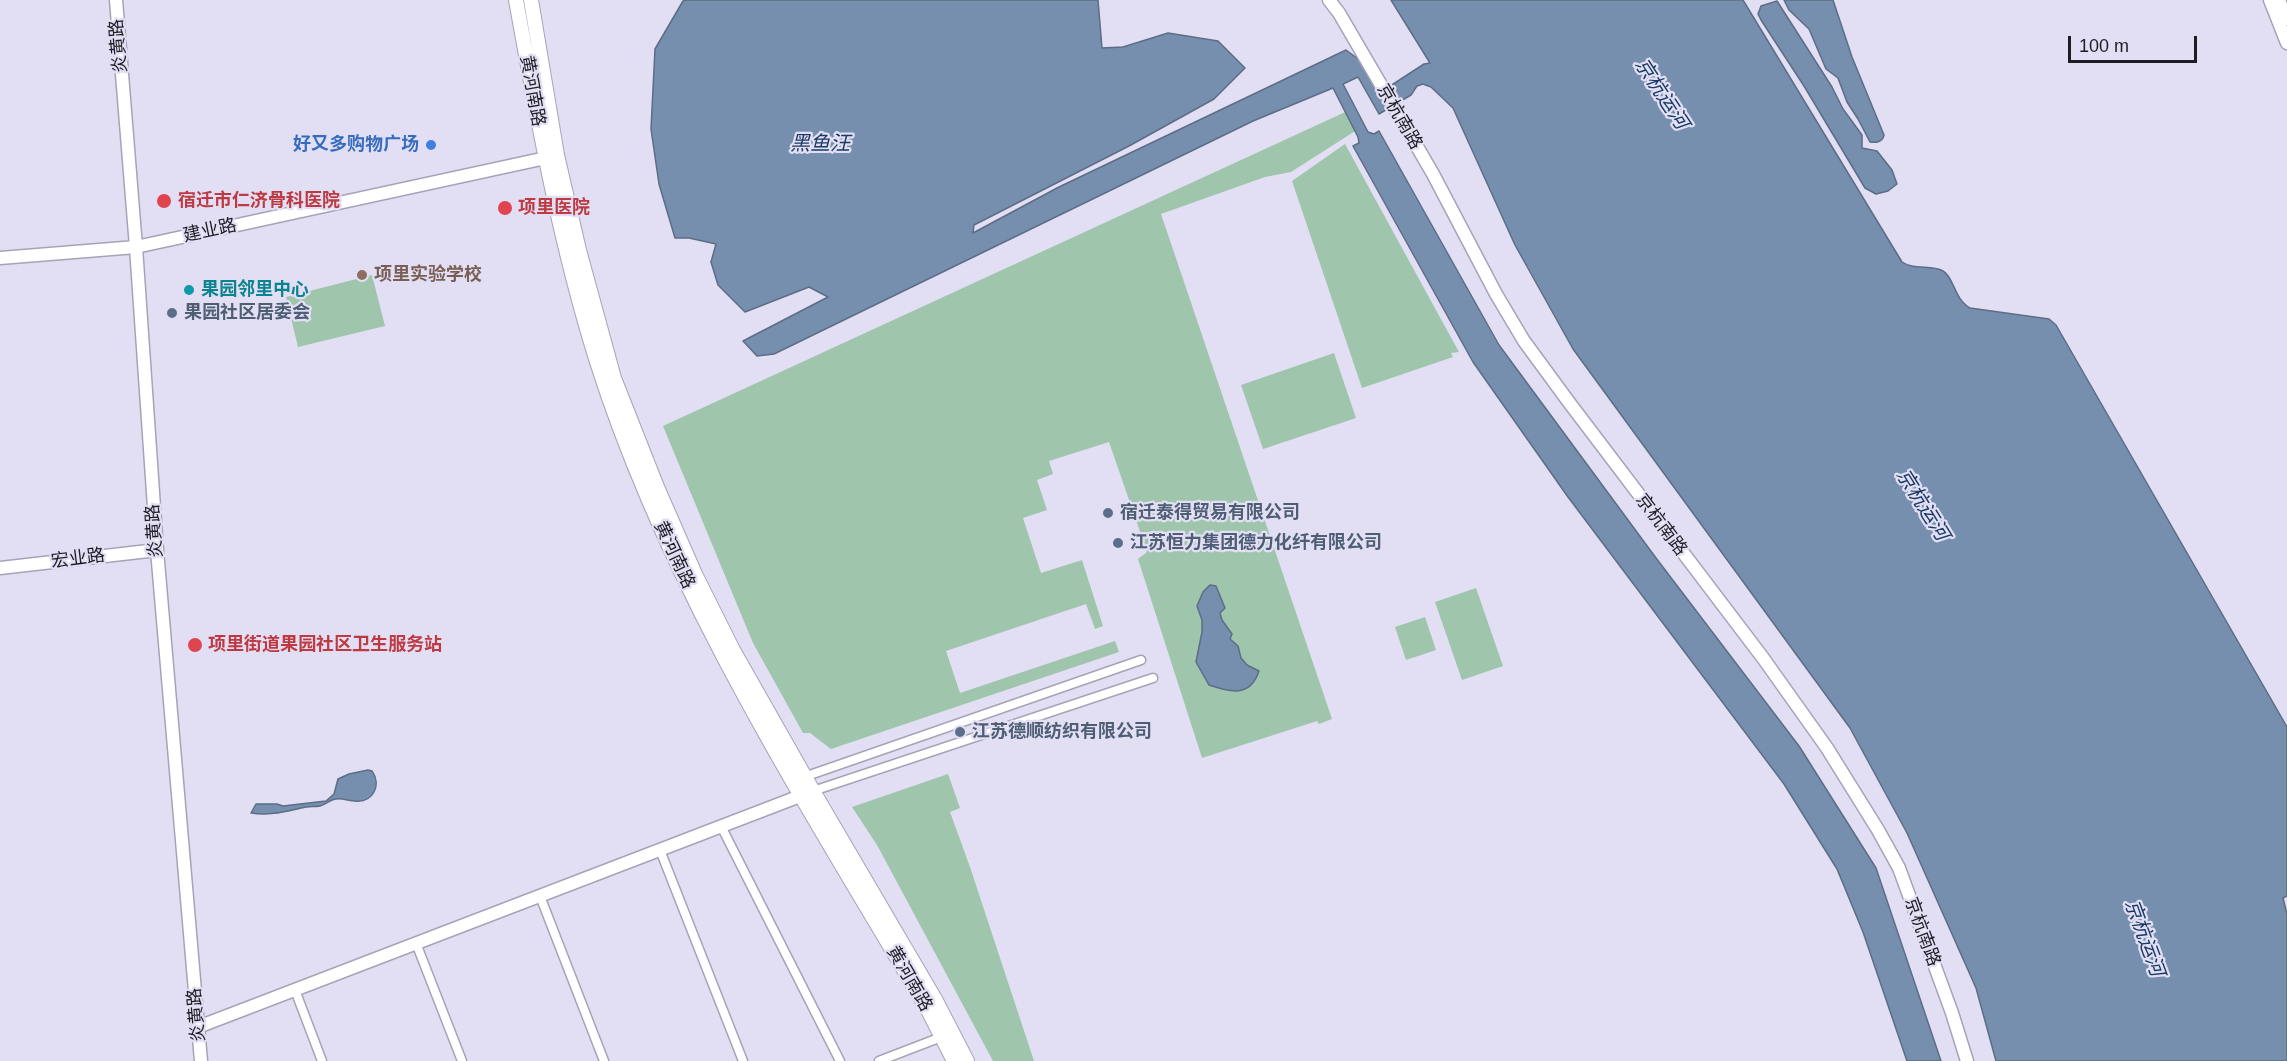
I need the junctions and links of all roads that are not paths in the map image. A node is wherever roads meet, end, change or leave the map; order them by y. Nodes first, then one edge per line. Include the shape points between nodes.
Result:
1 (116, 0) edge
2 (516, 0) edge
3 (531, 0) edge
4 (1329, 0) edge
5 (2270, 0) edge
6 (2279, 0) edge
7 (2287, 19) edge
8 (2287, 43) edge
9 (551, 157) junction
10 (136, 247) junction
11 (0, 258) edge
12 (157, 550) junction
13 (0, 568) edge
14 (1141, 660) dead end
15 (1153, 678) dead end
16 (799, 779) junction
17 (807, 793) junction
18 (722, 826) junction
19 (660, 850) junction
20 (540, 896) junction
21 (417, 943) junction
22 (295, 990) junction
23 (198, 1027) junction
24 (947, 1034) junction
25 (201, 1061) edge
26 (322, 1061) edge
27 (462, 1061) edge
28 (604, 1061) edge
29 (744, 1061) edge
30 (840, 1061) edge
31 (879, 1061) edge
32 (954, 1061) edge
33 (967, 1061) edge
34 (1967, 1061) edge

1 - 10 street, 炎黄路
2 - 9 main road, 黄河南路
3 - 9 main road, 黄河南路
4 - 34 street, 京杭南路 via 1433,174 1524,341 1769,667 1827,748 1878,830 1899,868
5 - 8 street
6 - 7 street
9 - 10 street, 建业路
9 - 16 main road, 黄河南路 via 608,355 657,487 704,593
10 - 11 street, 建业路
10 - 12 street, 炎黄路
12 - 13 street, 宏业路
12 - 23 street, 炎黄路
14 - 16 street
15 - 17 street
16 - 17 main road, 黄河南路
17 - 18 street
17 - 24 main road, 黄河南路
18 - 19 street
18 - 30 street
19 - 20 street
19 - 29 street
20 - 21 street
20 - 28 street
21 - 22 street
21 - 27 street
22 - 23 street
22 - 26 street
23 - 25 street, 炎黄路
24 - 31 street
24 - 32 main road, 黄河南路
24 - 33 main road, 黄河南路

